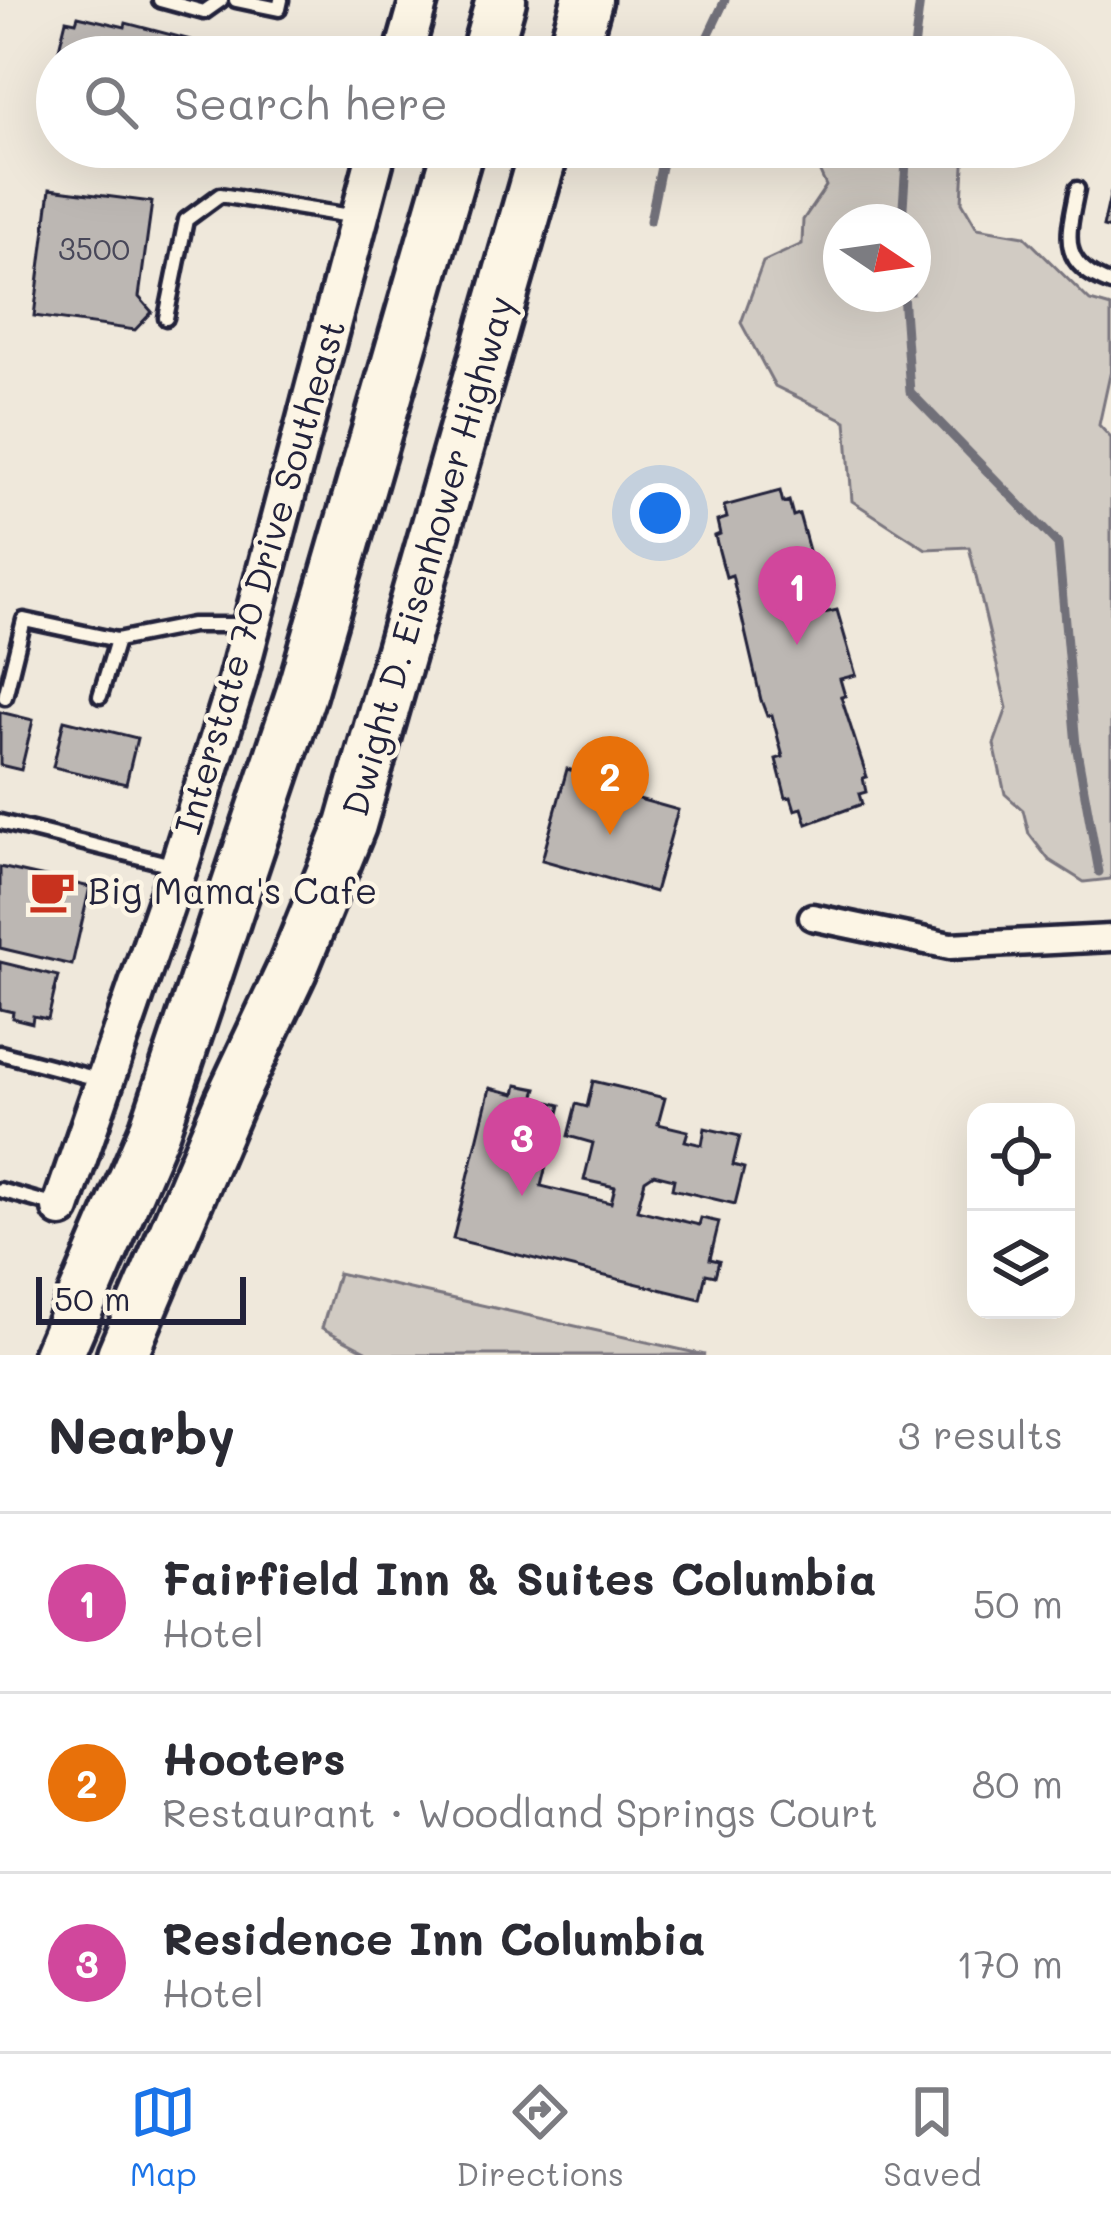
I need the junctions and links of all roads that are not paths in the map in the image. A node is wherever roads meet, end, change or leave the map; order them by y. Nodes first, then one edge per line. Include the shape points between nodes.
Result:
1 (160, 0) edge
2 (221, 0) edge
3 (236, 0) edge
4 (281, 0) edge
5 (419, 0) edge
6 (501, 0) edge
7 (587, 0) edge
8 (409, 36) edge
9 (491, 36) edge
10 (577, 36) edge
11 (372, 168) edge
12 (453, 168) edge
13 (539, 168) edge
14 (1077, 189) dead end
15 (358, 218) junction
16 (1111, 284) edge
17 (166, 318) dead end
18 (253, 625) junction
19 (117, 640) junction
20 (100, 696) dead end
21 (5, 697) dead end
22 (0, 822) edge
23 (179, 866) junction
24 (812, 917) dead end
25 (1111, 938) edge
26 (0, 1053) edge
27 (105, 1081) junction
28 (0, 1190) edge
29 (61, 1208) joint
30 (58, 1355) edge
31 (122, 1355) edge

1 - 2 lane via 204,12
3 - 4 lane via 279,9
5 - 8 street
6 - 9 highway
7 - 10 highway
11 - 15 street, Interstate 70 Drive Southeast
12 - 30 highway via 301,694 154,1129
13 - 31 highway, Dwight D. Eisenhower Highway via 351,825
14 - 16 lane via 1071,254
15 - 17 lane via 220,195 186,220
15 - 18 street, Interstate 70 Drive Southeast
18 - 19 lane via 191,625
18 - 23 street, Interstate 70 Drive Southeast
19 - 20 lane
19 - 21 lane via 24,620
22 - 23 lane
23 - 27 street, Interstate 70 Drive Southeast
24 - 25 street via 950,946
26 - 27 lane
27 - 29 street, Interstate 70 Drive Southeast
28 - 29 lane

